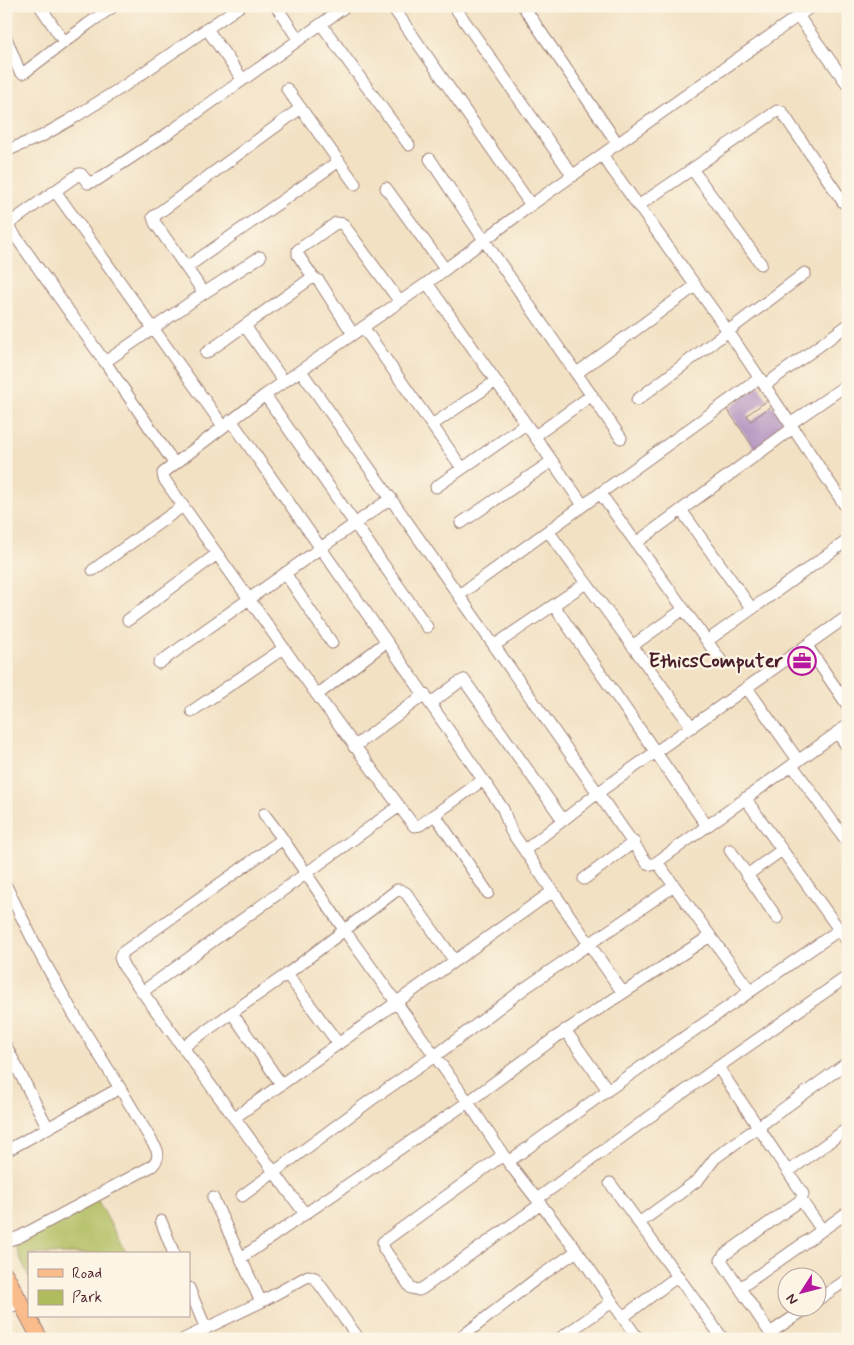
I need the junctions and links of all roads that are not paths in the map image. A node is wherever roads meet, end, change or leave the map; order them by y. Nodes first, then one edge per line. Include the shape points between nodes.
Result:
1 (40, 6) edge
2 (114, 6) edge
3 (276, 6) edge
4 (346, 6) edge
5 (392, 6) edge
6 (454, 6) edge
7 (524, 6) edge
8 (812, 6) edge
9 (234, 8) edge
10 (798, 16) junction
11 (321, 24) junction
12 (207, 29) junction
13 (6, 38) edge
14 (298, 39) junction
15 (64, 42) junction
16 (243, 80) junction
17 (848, 86) edge
18 (287, 89) dead end
19 (301, 108) junction
20 (618, 144) junction
21 (409, 145) dead end
22 (8, 148) edge
23 (602, 155) junction
24 (430, 159) dead end
25 (338, 161) junction
26 (692, 169) junction
27 (573, 176) junction
28 (355, 184) dead end
29 (386, 188) dead end
30 (55, 191) junction
31 (843, 202) dead end
32 (530, 205) junction
33 (638, 206) junction
34 (7, 224) edge
35 (484, 240) junction
36 (260, 257) dead end
37 (761, 264) dead end
38 (187, 267) junction
39 (445, 269) junction
40 (805, 273) dead end
41 (313, 277) junction
42 (427, 283) junction
43 (695, 286) junction
44 (204, 293) junction
45 (400, 302) junction
46 (245, 326) junction
47 (848, 326) edge
48 (363, 327) junction
49 (153, 328) junction
50 (728, 331) junction
51 (353, 334) junction
52 (206, 353) dead end
53 (105, 362) junction
54 (301, 371) junction
55 (577, 373) junction
56 (496, 381) junction
57 (284, 382) junction
58 (763, 382) junction
59 (848, 384) edge
60 (265, 395) junction
61 (592, 395) junction
62 (637, 400) dead end
63 (227, 423) junction
64 (526, 424) junction
65 (432, 425) junction
66 (792, 426) junction
67 (535, 436) junction
68 (621, 438) dead end
69 (552, 461) junction
70 (174, 463) junction
71 (462, 468) junction
72 (436, 487) dead end
73 (600, 493) junction
74 (391, 498) junction
75 (583, 505) junction
76 (183, 506) junction
77 (681, 510) junction
78 (848, 510) edge
79 (461, 523) dead end
80 (354, 524) junction
81 (548, 531) junction
82 (848, 540) edge
83 (636, 543) junction
84 (320, 549) junction
85 (217, 554) junction
86 (93, 570) dead end
87 (286, 573) junction
88 (586, 583) junction
89 (459, 595) junction
90 (249, 598) junction
91 (554, 606) junction
92 (684, 609) junction
93 (752, 609) junction
94 (848, 616) edge
95 (128, 620) dead end
96 (427, 627) dead end
97 (707, 641) junction
98 (386, 642) junction
99 (332, 643) dead end
100 (495, 645) junction
101 (632, 646) junction
102 (807, 646) junction
103 (284, 648) junction
104 (722, 662) dead end
105 (159, 663) dead end
106 (747, 688) junction
107 (317, 696) junction
108 (428, 699) junction
109 (848, 706) edge
110 (192, 711) dead end
111 (848, 725) edge
112 (692, 727) junction
113 (837, 732) junction
114 (354, 747) junction
115 (848, 748) edge
116 (656, 752) junction
117 (795, 762) junction
118 (483, 780) junction
119 (599, 792) junction
120 (745, 798) junction
121 (398, 807) junction
122 (264, 814) dead end
123 (435, 815) junction
124 (563, 820) junction
125 (708, 826) junction
126 (283, 839) junction
127 (634, 842) junction
128 (848, 843) edge
129 (525, 850) junction
130 (730, 850) dead end
131 (782, 850) junction
132 (657, 862) junction
133 (306, 874) junction
134 (747, 875) junction
135 (584, 879) dead end
136 (6, 886) edge
137 (674, 886) junction
138 (553, 891) junction
139 (488, 893) dead end
140 (777, 918) dead end
141 (839, 930) junction
142 (345, 931) junction
143 (710, 936) junction
144 (848, 942) edge
145 (590, 943) junction
146 (454, 960) junction
147 (287, 974) junction
148 (848, 976) edge
149 (750, 991) junction
150 (142, 992) junction
151 (623, 993) junction
152 (396, 1001) junction
153 (232, 1013) junction
154 (565, 1030) junction
155 (338, 1043) junction
156 (6, 1046) edge
157 (183, 1048) junction
158 (435, 1056) junction
159 (848, 1062) edge
160 (718, 1066) junction
161 (281, 1084) junction
162 (120, 1088) junction
163 (608, 1090) junction
164 (468, 1102) junction
165 (234, 1118) junction
166 (758, 1127) junction
167 (48, 1128) junction
168 (848, 1128) edge
169 (6, 1151) edge
170 (506, 1158) junction
171 (789, 1171) junction
172 (274, 1172) junction
173 (610, 1183) dead end
174 (242, 1196) dead end
175 (213, 1198) dead end
176 (801, 1200) junction
177 (539, 1202) junction
178 (848, 1212) edge
179 (305, 1214) junction
180 (161, 1222) dead end
181 (639, 1224) junction
182 (822, 1230) junction
183 (6, 1239) edge
184 (577, 1251) junction
185 (173, 1252) edge
186 (241, 1258) junction
187 (6, 1275) edge
188 (678, 1276) junction
189 (848, 1279) edge
190 (740, 1288) junction
191 (190, 1291) edge
192 (826, 1294) edge
193 (261, 1302) junction
194 (612, 1302) junction
195 (21, 1303) junction
196 (6, 1308) edge
197 (28, 1316) edge
198 (623, 1317) junction
199 (29, 1318) edge
200 (794, 1318) edge
201 (202, 1333) edge
202 (772, 1336) edge
203 (40, 1339) edge
204 (184, 1339) edge
205 (359, 1339) edge
206 (459, 1339) edge
207 (559, 1339) edge
208 (638, 1339) edge
209 (723, 1339) edge

1 - 15 street
2 - 15 street
3 - 14 street
4 - 11 street
5 - 32 street
6 - 27 street
7 - 20 street
8 - 10 street
9 - 12 street
10 - 17 street
10 - 20 street
11 - 14 street
11 - 21 street
12 - 16 street
12 - 22 street via 46,135
13 - 15 street via 22,73
14 - 16 street
16 - 30 street via 97,180 88,184 79,173
18 - 19 street
19 - 25 street
19 - 38 street via 154,215 155,223
20 - 23 street
23 - 27 street
23 - 33 street
24 - 35 street
25 - 28 street
25 - 38 street
26 - 31 street via 773,113 782,112
26 - 33 street
26 - 37 street
27 - 32 street
29 - 39 street
30 - 34 street
30 - 49 street
32 - 35 street
33 - 43 street
34 - 53 street
35 - 39 street
35 - 55 street
36 - 44 street
38 - 44 street
39 - 42 street
40 - 50 street
41 - 45 street via 298,250 340,223
41 - 46 street
41 - 51 street via 319,281
42 - 45 street
42 - 56 street
43 - 50 street
43 - 55 street
44 - 49 street
45 - 48 street
46 - 52 street
46 - 57 street
47 - 58 street
48 - 51 street
48 - 65 street
49 - 53 street
49 - 63 street
50 - 58 street
50 - 62 street
51 - 54 street
53 - 70 street
54 - 57 street
54 - 74 street
55 - 61 street
56 - 64 street
56 - 65 street
57 - 60 street
58 - 66 street
58 - 73 street
59 - 66 street
60 - 63 street
60 - 80 street
61 - 67 street
61 - 68 street
63 - 70 street
63 - 84 street
64 - 67 street
64 - 71 street
65 - 71 street
66 - 77 street
66 - 78 street
67 - 69 street
69 - 75 street
69 - 79 street
70 - 76 street via 162,476
71 - 72 street
73 - 75 street
73 - 83 street
74 - 80 street
74 - 89 street
75 - 81 street
76 - 85 street
76 - 86 street
77 - 83 street
77 - 93 street
80 - 84 street
80 - 96 street
81 - 88 street
81 - 89 street
82 - 93 street
83 - 92 street
84 - 87 street
84 - 98 street
85 - 90 street
85 - 95 street
87 - 90 street
87 - 99 street
88 - 91 street
88 - 101 street
89 - 100 street
90 - 103 street
90 - 105 street
91 - 100 street
91 - 116 street
92 - 97 street
92 - 101 street
93 - 97 street
94 - 102 street
97 - 104 street
98 - 107 street
98 - 108 street
100 - 119 street
101 - 112 street
102 - 106 street
102 - 109 street
103 - 107 street
103 - 110 street
106 - 112 street
106 - 117 street
107 - 114 street
108 - 114 street
108 - 118 street
108 - 124 street via 464,680
111 - 113 street
112 - 116 street
113 - 115 street
113 - 117 street
114 - 121 street
116 - 119 street
116 - 125 street
117 - 120 street
117 - 128 street
118 - 123 street
118 - 129 street
119 - 124 street
119 - 127 street
120 - 125 street
120 - 131 street
121 - 123 street via 414,826
121 - 133 street
122 - 126 street
123 - 139 street
124 - 129 street
125 - 132 street
126 - 133 street
126 - 150 street via 122,953 121,962
127 - 132 street via 650,864
127 - 135 street
129 - 138 street
130 - 134 street
131 - 134 street
131 - 141 street
132 - 137 street
133 - 142 street
133 - 150 street
134 - 140 street
136 - 162 street via 41,956
137 - 143 street
137 - 145 street
138 - 145 street
138 - 146 street
141 - 144 street
141 - 149 street
142 - 146 street via 400,890 406,893
142 - 147 street
142 - 152 street
143 - 149 street
143 - 151 street
145 - 151 street
145 - 158 street
146 - 152 street
147 - 153 street
147 - 155 street
148 - 160 street
149 - 163 street
150 - 157 street
151 - 154 street
152 - 155 street
152 - 158 street
153 - 157 street
153 - 161 street
154 - 163 street
154 - 164 street
155 - 161 street
156 - 167 street
157 - 165 street
158 - 164 street
158 - 172 street
159 - 166 street
160 - 166 street
160 - 177 street
161 - 165 street
162 - 167 street
162 - 183 street via 156,1150 156,1162 19,1237
163 - 170 street
164 - 170 street
164 - 179 street
165 - 172 street
166 - 171 street
166 - 181 street via 715,1158 698,1180
167 - 169 street
168 - 171 street
170 - 177 street
170 - 177 street via 383,1242 384,1249 411,1288 423,1288
171 - 176 street via 803,1194
172 - 174 street
172 - 179 street
173 - 181 street
175 - 186 street
176 - 182 street
176 - 190 street via 722,1257 722,1262
177 - 184 street
178 - 182 street
179 - 186 street
180 - 185 street
181 - 188 street
182 - 190 street
184 - 194 street
184 - 206 street via 528,1284
186 - 193 street
187 - 195 main road
188 - 198 street
188 - 209 street
189 - 192 street
190 - 202 street
191 - 201 street
193 - 201 street
193 - 205 street via 308,1276 315,1278
194 - 198 street
194 - 207 street
195 - 196 street
195 - 197 main road
198 - 208 street
199 - 203 main road
200 - 202 street
201 - 204 street

